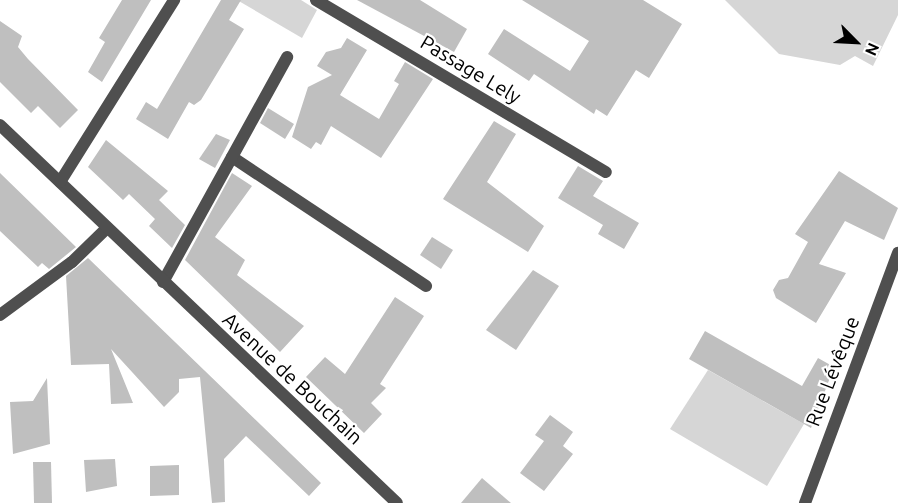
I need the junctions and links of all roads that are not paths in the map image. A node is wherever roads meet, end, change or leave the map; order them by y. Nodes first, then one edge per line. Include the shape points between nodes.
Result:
1 (174, 0) edge
2 (316, 0) edge
3 (287, 57) dead end
4 (0, 125) edge
5 (232, 157) junction
6 (606, 172) dead end
7 (60, 182) junction
8 (107, 228) junction
9 (898, 253) edge
10 (163, 282) junction
11 (426, 286) dead end
12 (0, 315) edge
13 (397, 503) edge
14 (805, 503) edge

1 - 7 street
2 - 6 street, Passage Lely
3 - 5 street
4 - 7 street, Avenue de Bouchain
5 - 10 street
5 - 11 street
7 - 8 street, Avenue de Bouchain
8 - 10 street, Avenue de Bouchain
8 - 12 street via 72,262
9 - 14 street, Rue Lévêque
10 - 13 street, Avenue de Bouchain

